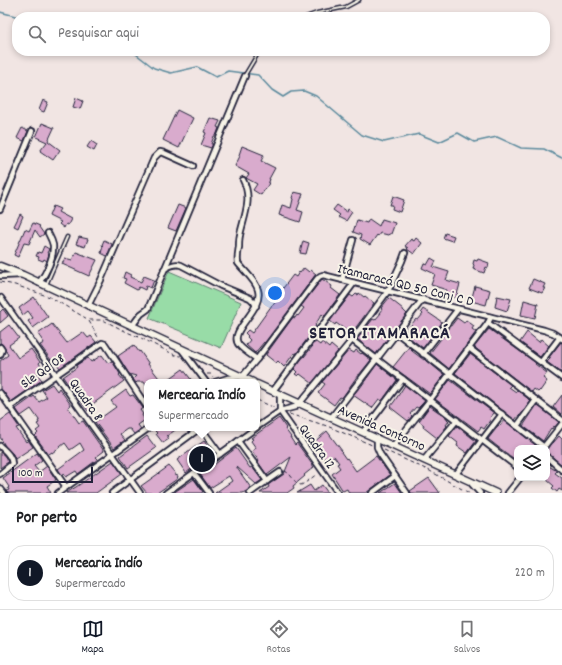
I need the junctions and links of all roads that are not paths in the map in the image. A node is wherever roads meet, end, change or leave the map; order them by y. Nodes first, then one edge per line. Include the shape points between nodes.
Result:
1 (359, 0) edge
2 (322, 12) edge
3 (256, 56) edge
4 (245, 76) joint
5 (32, 131) dead end
6 (193, 166) dead end
7 (243, 180) dead end
8 (0, 209) edge
9 (48, 233) dead end
10 (67, 237) dead end
11 (353, 240) dead end
12 (405, 253) dead end
13 (0, 266) edge
14 (164, 269) junction
15 (23, 275) junction
16 (0, 276) edge
17 (342, 280) junction
18 (39, 283) junction
19 (354, 283) junction
20 (45, 286) junction
21 (388, 291) junction
22 (2, 298) dead end
23 (423, 299) junction
24 (88, 306) junction
25 (256, 306) junction
26 (458, 309) junction
27 (491, 317) junction
28 (488, 323) junction
29 (132, 326) junction
30 (398, 333) junction
31 (561, 338) edge
32 (352, 340) junction
33 (0, 347) edge
34 (469, 348) junction
35 (181, 349) junction
36 (423, 354) junction
37 (0, 356) edge
38 (257, 359) junction
39 (377, 359) junction
40 (541, 362) junction
41 (450, 374) junction
42 (57, 375) junction
43 (242, 377) junction
44 (562, 378) edge
45 (204, 379) edge
46 (225, 379) edge
47 (246, 379) edge
48 (403, 379) junction
49 (260, 385) edge
50 (273, 391) junction
51 (0, 393) edge
52 (280, 394) junction
53 (430, 400) junction
54 (536, 400) junction
55 (144, 402) edge
56 (299, 404) junction
57 (10, 407) junction
58 (280, 411) junction
59 (502, 414) junction
60 (331, 418) junction
61 (457, 420) junction
62 (562, 420) edge
63 (562, 424) edge
64 (260, 425) edge
65 (517, 426) junction
66 (145, 431) edge
67 (197, 431) edge
68 (203, 431) edge
69 (252, 431) edge
70 (363, 432) junction
71 (377, 438) junction
72 (482, 440) junction
73 (238, 441) junction
74 (539, 445) edge
75 (545, 445) edge
76 (0, 446) edge
77 (393, 446) junction
78 (112, 454) junction
79 (220, 454) junction
80 (424, 460) junction
81 (550, 460) edge
82 (514, 465) edge
83 (562, 470) edge
84 (280, 472) road end
85 (194, 473) junction
86 (0, 474) edge
87 (456, 474) junction
88 (395, 476) junction
89 (131, 479) junction
90 (467, 479) junction
91 (267, 481) junction
92 (518, 481) edge
93 (66, 487) junction
94 (0, 488) edge
95 (4, 493) edge
96 (58, 493) edge
97 (112, 493) edge
98 (140, 493) edge
99 (166, 493) edge
100 (209, 493) edge
101 (250, 493) edge
102 (338, 493) edge
103 (372, 493) edge
104 (407, 493) edge
105 (480, 493) edge
106 (496, 493) edge
107 (508, 493) edge

1 - 2 lane via 346,7
3 - 4 lane
4 - 14 street
5 - 8 street
6 - 24 street via 160,152 154,158
7 - 25 street via 248,201 237,258 258,289
9 - 18 street via 53,244 52,256
10 - 20 lane
11 - 17 street
12 - 21 street
13 - 15 street
14 - 25 street via 181,265 250,298
14 - 29 street via 148,309 140,314
15 - 16 street
15 - 18 street
17 - 19 street, Itamaracá QD 50 Conj C D
17 - 38 street, Itamaracá QD 50 Conj C D via 320,276
18 - 20 street
19 - 21 street, Itamaracá QD 50 Conj C D
19 - 50 street
20 - 24 street
21 - 23 street, Itamaracá QD 50 Conj C D
21 - 32 street
22 - 42 street, Quadra 8
23 - 26 street, Itamaracá QD 50 Conj C D
23 - 30 street
24 - 29 street
25 - 38 street via 236,337 239,345
26 - 27 street, Itamaracá QD 50 Conj C D
26 - 36 street
27 - 28 street
27 - 31 street, Itamaracá QD 50 Conj C D via 544,330
28 - 34 street
28 - 40 street
29 - 35 street
30 - 36 street
30 - 39 street
31 - 40 street
32 - 39 street
32 - 56 street
33 - 37 street
34 - 41 street
34 - 54 street
35 - 43 street
35 - 45 street
36 - 41 street
38 - 43 street, Itamaracá QD 50 Conj C D
39 - 48 street
39 - 60 street
40 - 44 street
41 - 53 street
41 - 59 street
42 - 55 street, Sle Qd 08 via 102,343
42 - 57 street, Sle Qd 08
42 - 78 street, Quadra 8
43 - 46 street
43 - 47 street
48 - 53 street
48 - 70 street
49 - 50 street, Avenida Contorno
50 - 52 street, Avenida Contorno
51 - 57 street
52 - 56 street, Avenida Contorno
52 - 58 street
53 - 61 street
53 - 77 street
54 - 62 street
54 - 65 street
56 - 58 street
56 - 60 street, Avenida Contorno
57 - 93 street
58 - 64 street
58 - 102 street, Quadra 12
59 - 65 street
59 - 72 street
60 - 70 street, Avenida Contorno
61 - 72 street
61 - 80 street
63 - 75 street
65 - 74 street
66 - 78 street
67 - 89 street
68 - 79 street
69 - 73 street
70 - 71 street, Avenida Contorno
71 - 77 street, Avenida Contorno
71 - 88 street via 380,454
72 - 82 street
72 - 87 street
73 - 79 street
73 - 91 street
76 - 86 street via 12,460 12,464
77 - 80 street, Avenida Contorno
78 - 89 street
78 - 93 street
79 - 85 street
80 - 87 street, Avenida Contorno
81 - 83 street
84 - 91 street
85 - 99 street
85 - 100 street
87 - 90 street, Avenida Contorno
88 - 103 street
88 - 104 street
89 - 97 street
89 - 98 street
90 - 105 street
90 - 106 street, Avenida Contorno
91 - 101 street
92 - 107 street
93 - 96 street
94 - 95 street

